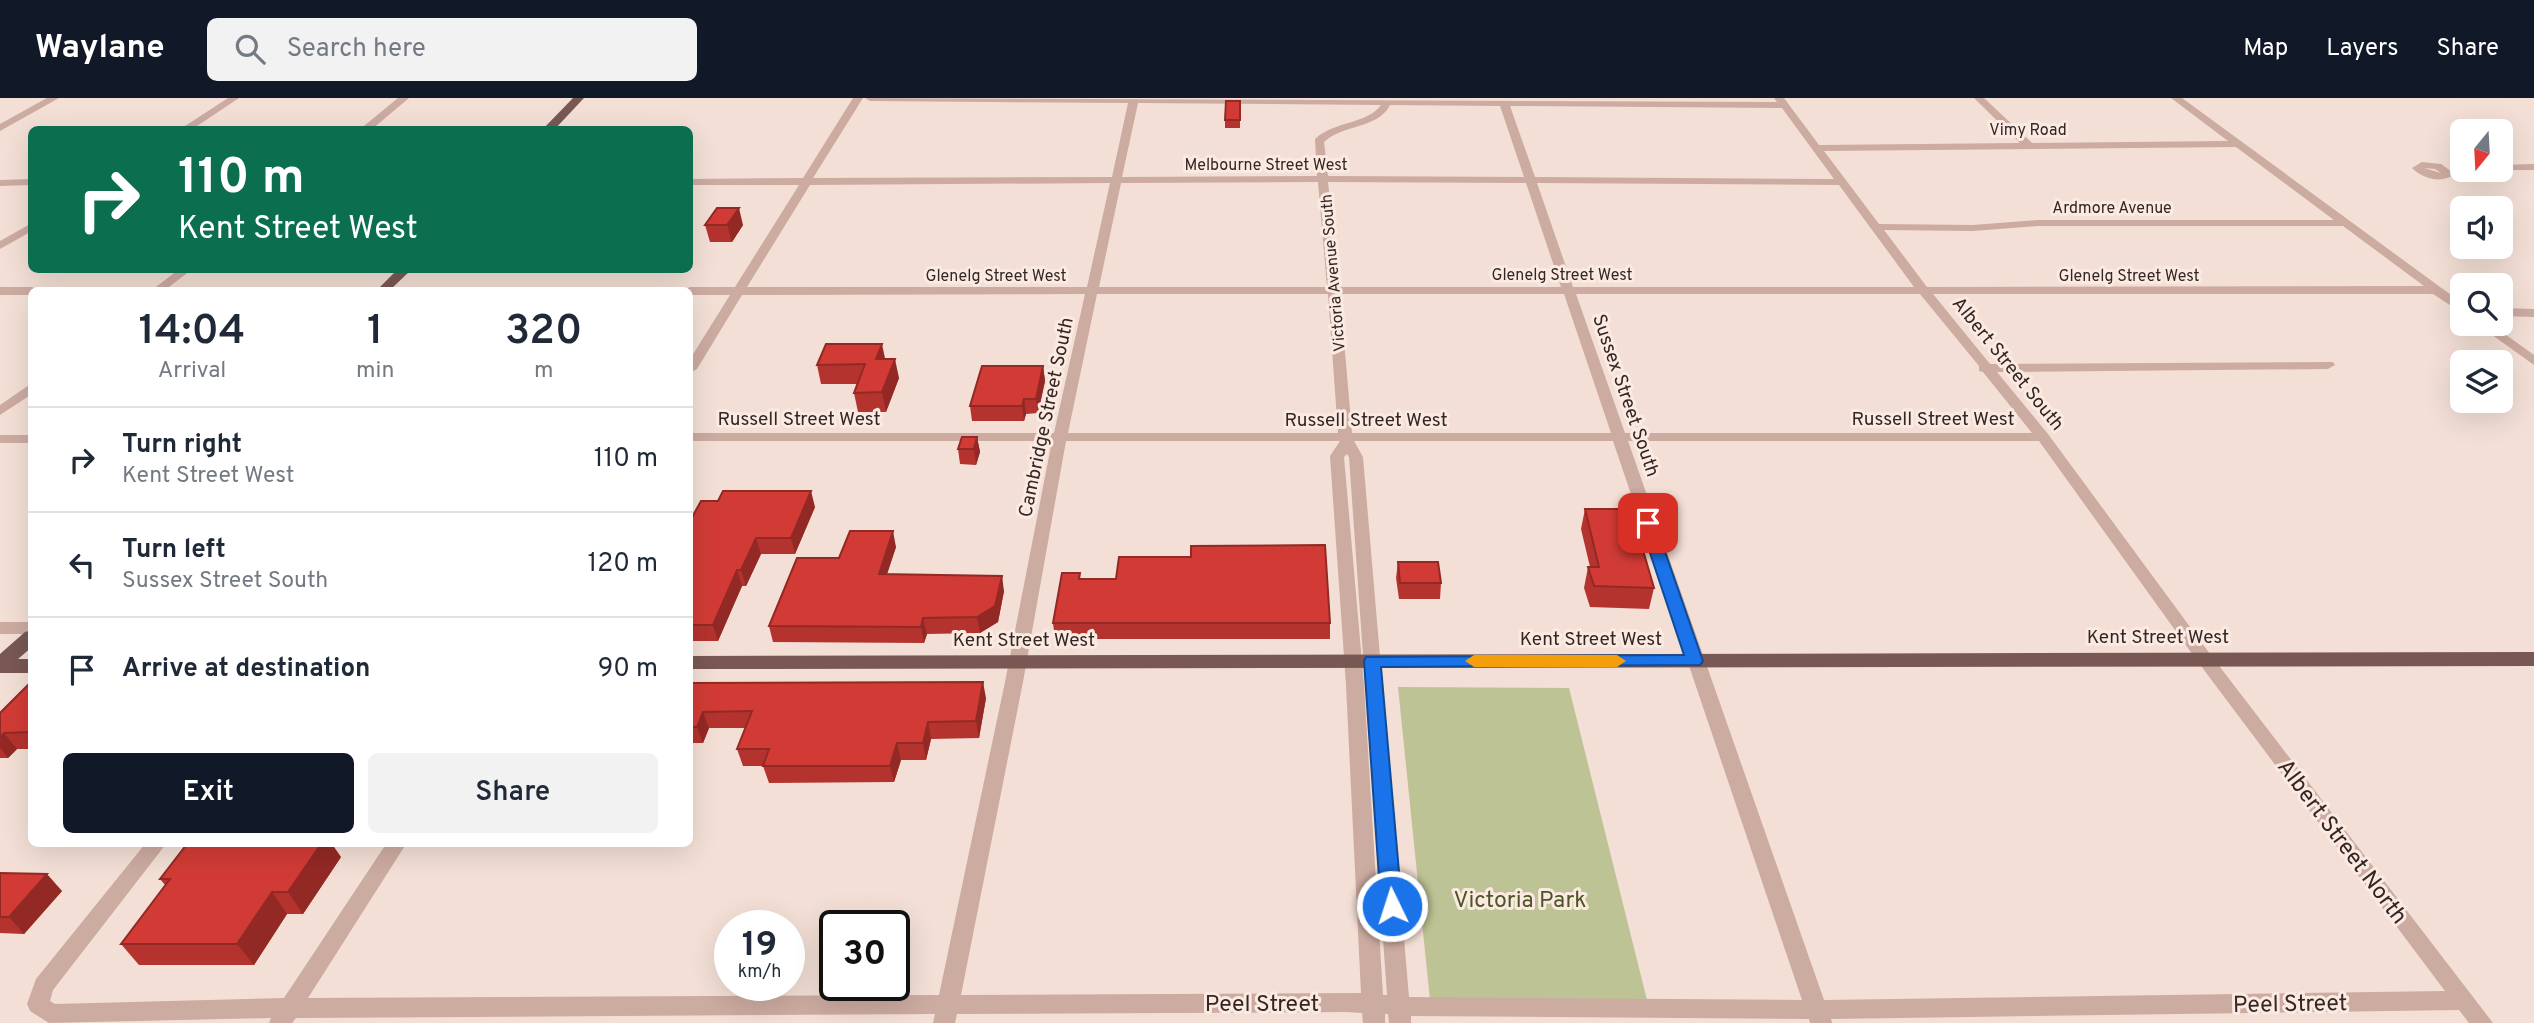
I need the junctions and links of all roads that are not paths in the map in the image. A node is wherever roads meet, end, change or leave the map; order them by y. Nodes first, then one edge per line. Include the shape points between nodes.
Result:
1 (54, 98) edge
2 (234, 98) edge
3 (404, 98) edge
4 (579, 98) edge
5 (858, 98) edge
6 (870, 98) edge
7 (1979, 98) edge
8 (2176, 98) edge
9 (1134, 99) edge
10 (1387, 100) edge
11 (1782, 102) edge
12 (1503, 103) junction
13 (190, 126) edge
14 (369, 126) edge
15 (551, 126) edge
16 (0, 128) edge
17 (2238, 144) junction
18 (2028, 145) junction
19 (1817, 148) junction
20 (2534, 167) edge
21 (2513, 168) edge
22 (2447, 170) dead end
23 (2450, 170) edge
24 (1324, 179) junction
25 (1117, 181) junction
26 (693, 182) edge
27 (804, 182) junction
28 (1530, 182) junction
29 (1842, 182) junction
30 (0, 183) edge
31 (28, 183) edge
32 (2346, 223) junction
33 (1878, 227) junction
34 (28, 228) edge
35 (0, 246) edge
36 (181, 273) edge
37 (401, 273) edge
38 (162, 287) edge
39 (386, 287) edge
40 (1093, 289) junction
41 (1332, 290) junction
42 (1569, 290) junction
43 (1923, 290) junction
44 (2435, 290) junction
45 (693, 291) edge
46 (739, 291) junction
47 (0, 292) edge
48 (28, 292) edge
49 (2450, 301) edge
50 (2513, 313) edge
51 (2534, 313) edge
52 (2500, 336) edge
53 (2534, 361) edge
54 (693, 364) edge
55 (2328, 365) dead end
56 (1984, 368) junction
57 (28, 390) edge
58 (0, 411) edge
59 (693, 437) edge
60 (2043, 437) junction
61 (1060, 438) junction
62 (1619, 438) junction
63 (0, 439) edge
64 (28, 439) edge
65 (1346, 442) junction
66 (0, 628) edge
67 (28, 628) edge
68 (28, 640) edge
69 (2204, 658) junction
70 (2534, 659) edge
71 (1363, 661) junction
72 (1694, 661) junction
73 (1018, 662) junction
74 (693, 663) edge
75 (0, 665) edge
76 (28, 666) edge
77 (154, 847) edge
78 (394, 847) edge
79 (2465, 1000) junction
80 (946, 1014) edge
81 (1373, 1014) edge
82 (1399, 1014) edge
83 (285, 1016) edge
84 (1819, 1016) edge
85 (2482, 1023) edge

1 - 16 street
2 - 13 street
3 - 14 street
4 - 15 main road
5 - 27 street
6 - 9 street
7 - 18 street
8 - 17 street
9 - 10 street
9 - 25 street, Cambridge Street South
10 - 12 street
10 - 24 street, Victoria Avenue South via 1377,116 1326,132 1320,141
11 - 12 street
11 - 19 street, Albert Street South
12 - 28 street, Sussex Street South
17 - 18 street, Vimy Road
17 - 32 street
18 - 19 street, Vimy Road
19 - 29 street, Albert Street South
20 - 21 street
22 - 23 street
24 - 25 street, Melbourne Street West
24 - 28 street, Melbourne Street West
24 - 41 street, Victoria Avenue South
25 - 27 street, Melbourne Street West
25 - 40 street, Cambridge Street South
26 - 27 street, Melbourne Street West
27 - 46 street
28 - 29 street, Melbourne Street West
28 - 42 street, Sussex Street South
29 - 33 street, Albert Street South
30 - 31 street
32 - 33 street, Ardmore Avenue
32 - 44 street
33 - 43 street, Albert Street South
34 - 35 street
36 - 38 street
37 - 39 main road
40 - 41 street, Glenelg Street West
40 - 46 street, Glenelg Street West
40 - 61 street, Cambridge Street South
41 - 42 street, Glenelg Street West
41 - 65 street, Victoria Avenue South
42 - 43 street, Glenelg Street West
42 - 62 street, Sussex Street South
43 - 44 street, Glenelg Street West
43 - 56 street, Albert Street South
44 - 49 street
45 - 46 street, Glenelg Street West
46 - 54 street
47 - 48 street
50 - 51 street
52 - 53 street
55 - 56 street
56 - 60 street, Albert Street South
57 - 58 street
59 - 61 street, Russell Street West
60 - 62 street, Russell Street West
60 - 69 street, Albert Street South
61 - 65 street, Russell Street West
61 - 73 street, Cambridge Street South
62 - 65 street, Russell Street West
62 - 72 street, Sussex Street South
63 - 64 street
65 - 71 street, Victoria Avenue South via 1337,456
66 - 67 street
68 - 75 main road
69 - 70 main road, Kent Street West
69 - 72 main road, Kent Street West
69 - 79 street, Albert Street North
71 - 72 main road, Kent Street West
71 - 73 main road, Kent Street West
71 - 81 street
71 - 82 street
72 - 84 street, Sussex Street South
73 - 74 main road, Kent Street West
73 - 80 street, Cambridge Street South
75 - 76 main road
77 - 83 street, Peel Street via 44,986 38,1004 51,1014
78 - 83 street
79 - 84 street, Peel Street
79 - 85 street, Albert Street North
80 - 81 street, Peel Street
80 - 83 street, Peel Street
81 - 82 street, Peel Street
82 - 84 street, Peel Street

